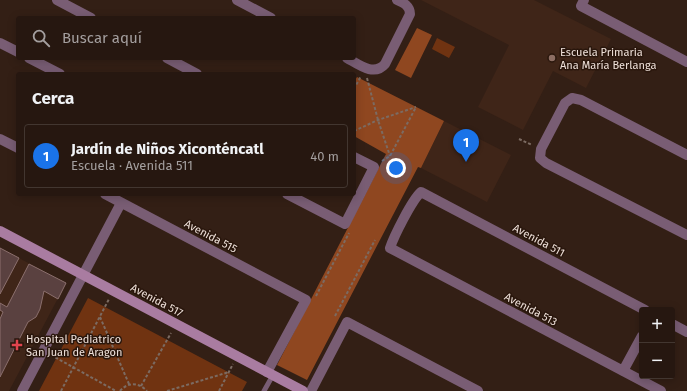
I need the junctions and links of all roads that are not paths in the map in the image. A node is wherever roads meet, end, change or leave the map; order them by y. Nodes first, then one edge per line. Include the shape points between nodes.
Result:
1 (57, 0) edge
2 (237, 0) edge
3 (397, 0) edge
4 (582, 3) edge
5 (87, 16) edge
6 (267, 16) edge
7 (0, 42) edge
8 (16, 51) edge
9 (33, 60) edge
10 (170, 60) edge
11 (351, 60) edge
12 (687, 62) edge
13 (56, 72) edge
14 (191, 72) edge
15 (0, 139) edge
16 (16, 147) edge
17 (687, 155) edge
18 (356, 158) edge
19 (109, 196) edge
20 (291, 196) edge
21 (121, 203) junction
22 (0, 231) edge
23 (687, 235) edge
24 (390, 248) joint
25 (84, 276) junction
26 (639, 307) edge
27 (675, 326) edge
28 (687, 332) edge
29 (639, 342) edge
30 (623, 371) junction
31 (270, 374) junction
32 (22, 391) edge
33 (264, 391) edge
34 (303, 391) edge
35 (311, 391) edge
36 (478, 391) edge
37 (661, 391) edge

1 - 5 street
2 - 6 street
3 - 11 street via 410,9 408,18 381,68 376,70
4 - 12 street
7 - 8 street
9 - 13 street
10 - 14 street
15 - 16 street
17 - 23 street via 581,100 572,98 565,103 540,154 546,163
18 - 20 street via 374,167 348,226
19 - 21 street, Avenida 515
21 - 25 street
21 - 31 street, Avenida 515 via 311,298
22 - 25 street, Avenida 517
24 - 26 street, Avenida 511 via 421,192
24 - 30 street, Avenida 513
25 - 31 street, Avenida 517
25 - 32 street
27 - 28 street
29 - 30 street
30 - 37 street, Avenida 513
31 - 33 lane
31 - 34 street, Avenida 517
35 - 36 street via 347,322

